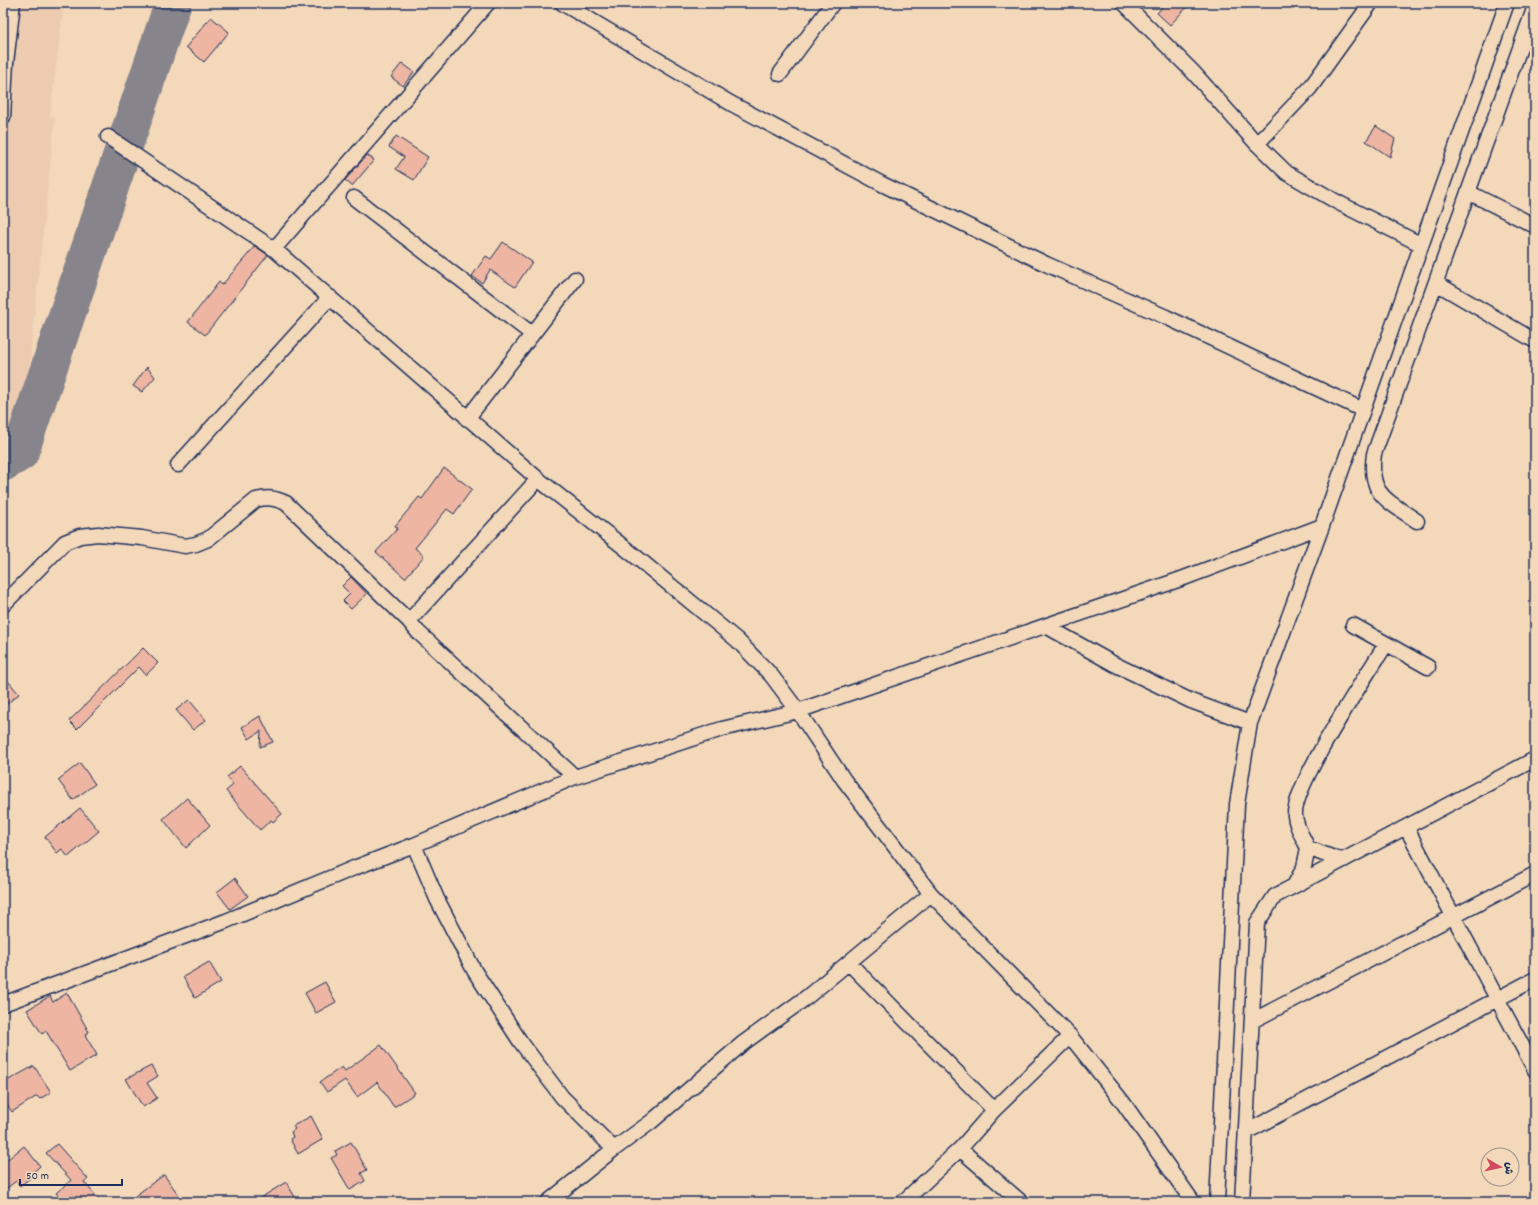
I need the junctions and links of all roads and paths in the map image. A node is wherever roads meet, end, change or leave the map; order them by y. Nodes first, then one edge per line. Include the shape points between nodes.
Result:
1 (13, 3) edge
2 (488, 3) edge
3 (562, 3) edge
4 (833, 3) edge
5 (1124, 3) edge
6 (1371, 3) edge
7 (1507, 3) edge
8 (1535, 6) edge
9 (780, 74) dead end
10 (3, 117) edge
11 (108, 137) dead end
12 (1257, 144) junction
13 (1468, 192) junction
14 (354, 198) dead end
15 (1535, 226) edge
16 (1420, 244) junction
17 (274, 249) junction
18 (575, 279) dead end
19 (1436, 283) junction
20 (330, 296) junction
21 (532, 334) junction
22 (1535, 341) edge
23 (1363, 410) junction
24 (467, 419) junction
25 (178, 465) dead end
26 (538, 480) junction
27 (1417, 521) dead end
28 (1322, 526) junction
29 (3, 605) edge
30 (409, 621) junction
31 (1046, 626) junction
32 (1353, 626) dead end
33 (1386, 644) junction
34 (1428, 667) dead end
35 (798, 711) junction
36 (1250, 722) junction
37 (1535, 758) edge
38 (575, 777) junction
39 (1406, 827) junction
40 (414, 845) junction
41 (1308, 848) junction
42 (1344, 860) junction
43 (1535, 874) edge
44 (1294, 886) junction
45 (931, 894) junction
46 (1453, 916) junction
47 (849, 963) junction
48 (1535, 979) edge
49 (1497, 999) junction
50 (3, 1004) edge
51 (1252, 1021) junction
52 (1070, 1036) junction
53 (1535, 1070) edge
54 (994, 1110) junction
55 (1246, 1132) junction
56 (960, 1148) junction
57 (614, 1150) junction
58 (1192, 1201) edge
59 (548, 1202) edge
60 (903, 1202) edge
61 (1020, 1202) edge
62 (1217, 1202) edge
63 (1242, 1202) edge

1 - 10 street
2 - 17 street
3 - 23 street via 732,104 882,184 1046,264 1166,317
4 - 9 street
5 - 12 street via 1193,72
6 - 12 street via 1310,88
7 - 16 street
8 - 13 street
11 - 17 street
12 - 16 street via 1287,172 1337,202
13 - 15 street
13 - 19 street
14 - 21 street
16 - 23 street
17 - 20 street
18 - 21 street
19 - 22 street
19 - 27 street via 1374,454 1372,469 1374,482 1381,496
20 - 24 street
20 - 25 street
21 - 24 street
23 - 28 street
24 - 26 street
26 - 30 street
26 - 35 street via 737,640 771,675
28 - 31 street
28 - 36 street
29 - 30 street via 65,542 80,536 98,534 142,538 185,546 196,544 208,539 256,500 265,497 286,503
30 - 38 street
31 - 35 street
31 - 36 street via 1114,664 1184,697
32 - 33 street
33 - 34 street
33 - 41 street via 1315,762 1297,799 1295,816
35 - 38 street via 722,729
35 - 45 street via 844,780
36 - 62 street via 1237,804
37 - 39 street
38 - 40 street
39 - 42 street
39 - 46 street
40 - 50 street via 226,921
40 - 57 street via 437,900 483,985 520,1041 562,1097
41 - 42 street
41 - 44 street via 1304,867
42 - 44 street
43 - 46 street
44 - 51 street via 1275,896 1257,923
45 - 47 street
45 - 52 street
46 - 49 street
46 - 51 street
47 - 54 street
47 - 57 street via 742,1044 651,1122
48 - 49 street
49 - 53 street
49 - 55 street
51 - 55 street
52 - 54 street
52 - 58 street via 1122,1101
54 - 56 street
55 - 63 street
56 - 60 street
56 - 61 street
57 - 59 street

